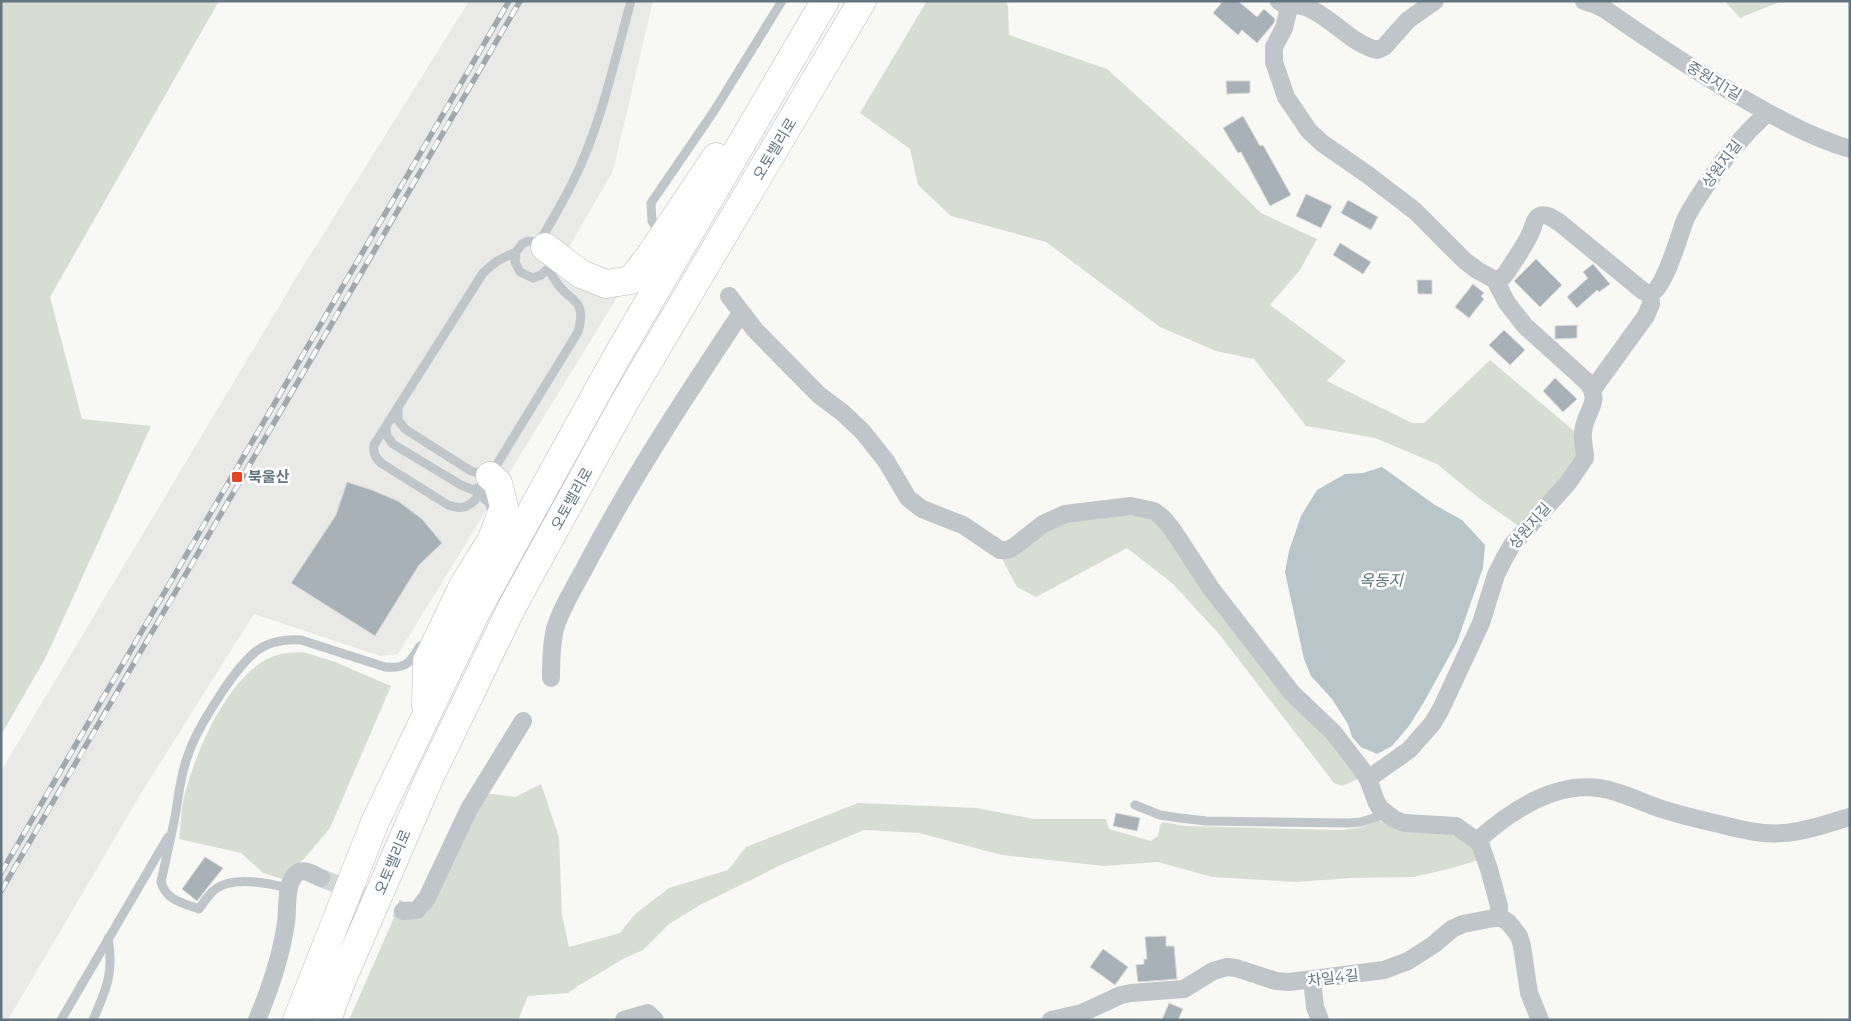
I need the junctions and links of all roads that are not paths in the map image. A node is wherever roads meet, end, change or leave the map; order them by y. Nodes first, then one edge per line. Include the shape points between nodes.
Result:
1 (632, 1) edge
2 (782, 1) edge
3 (862, 1) edge
4 (1435, 1) edge
5 (1584, 1) edge
6 (1282, 3) edge
7 (823, 6) edge
8 (1767, 113) junction
9 (1850, 149) edge
10 (659, 232) dead end
11 (516, 252) junction
12 (544, 252) junction
13 (1495, 280) junction
14 (1650, 294) junction
15 (729, 296) dead end
16 (741, 314) junction
17 (1593, 389) junction
18 (399, 406) junction
19 (386, 426) junction
20 (487, 481) junction
21 (442, 607) dead end
22 (424, 640) dead end
23 (551, 678) dead end
24 (424, 720) junction
25 (523, 720) dead end
26 (1368, 779) junction
27 (1135, 805) dead end
28 (1386, 814) junction
29 (1850, 817) edge
30 (172, 829) junction
31 (1477, 841) junction
32 (321, 878) tunnel mouth
33 (290, 889) junction
34 (403, 910) tunnel mouth
35 (1499, 917) junction
36 (108, 938) junction
37 (1312, 980) junction
38 (60, 1020) edge
39 (93, 1020) edge
40 (256, 1020) edge
41 (297, 1020) edge
42 (327, 1020) edge
43 (624, 1020) edge
44 (656, 1020) edge
45 (1051, 1020) edge
46 (1320, 1020) edge
47 (1540, 1020) edge

1 - 12 lane via 600,113
2 - 10 lane via 714,111 651,203 652,221
3 - 42 highway, 오토밸리로 via 624,403 512,607 428,781
4 - 6 street via 1408,20 1384,47 1377,50 1311,6
5 - 8 street, 중원지1길 via 1606,10 1684,63
6 - 13 street via 1288,12 1274,46 1274,62 1286,97 1309,131 1415,211 1465,260
7 - 12 highway via 631,280 606,284
7 - 24 highway, 오토밸리로 via 616,358 477,610
8 - 9 street, 중원지1길
8 - 14 street, 상원지길 via 1734,146 1699,196 1686,219 1659,286
11 - 12 lane via 528,241
11 - 12 lane via 515,262 520,272 533,278 541,275
11 - 18 lane via 497,261 483,273
12 - 20 lane via 559,286 577,302 581,323
13 - 14 street via 1502,278 1538,217 1542,216 1560,223
13 - 17 street via 1507,303 1525,326
14 - 17 street via 1651,304 1646,316
15 - 16 street
16 - 23 street via 635,476 567,602 555,628
16 - 26 street via 819,395 863,432 886,461 908,498 922,509 963,524 1000,550 1008,550 1042,524 1065,514 1130,506 1154,511 1172,529 1258,651 1292,693 1333,732
17 - 26 street, 상원지길 via 1594,402 1583,435 1585,458 1568,483 1512,545 1496,575 1481,623 1440,711 1410,750
18 - 19 lane
18 - 20 lane via 398,420 405,429 471,471 478,474 489,472
19 - 20 lane via 387,436 393,444 467,489 473,490
19 - 20 lane via 374,445 375,457 448,506 463,508 470,505
20 - 21 lane via 492,521
20 - 24 highway via 498,482 504,507 491,541 463,586 427,661
22 - 30 lane via 407,664 398,668 385,667 301,640 271,644 255,653 196,734 187,756
24 - 41 highway, 오토밸리로 via 376,822
25 - 34 street via 469,809 427,898 418,910
26 - 28 street
27 - 28 lane via 1160,815 1206,820 1348,824
28 - 31 street via 1404,823 1456,826
29 - 31 street via 1783,833 1763,832 1674,813 1624,794 1598,788 1574,788 1524,806
30 - 33 lane via 161,882 168,896 177,901 199,909 223,884 253,881
30 - 36 lane
31 - 35 street via 1489,869
32 - 33 street via 308,872 297,873
33 - 40 street via 278,964
35 - 37 street, 차일4길 via 1452,929 1424,952 1391,968
35 - 47 street via 1508,922 1519,936 1527,983
36 - 38 lane
36 - 39 lane via 110,974
37 - 45 street, 차일4길 via 1282,982 1227,967 1213,971 1184,990 1121,995 1082,1013
37 - 46 street
43 - 44 street via 648,1013

